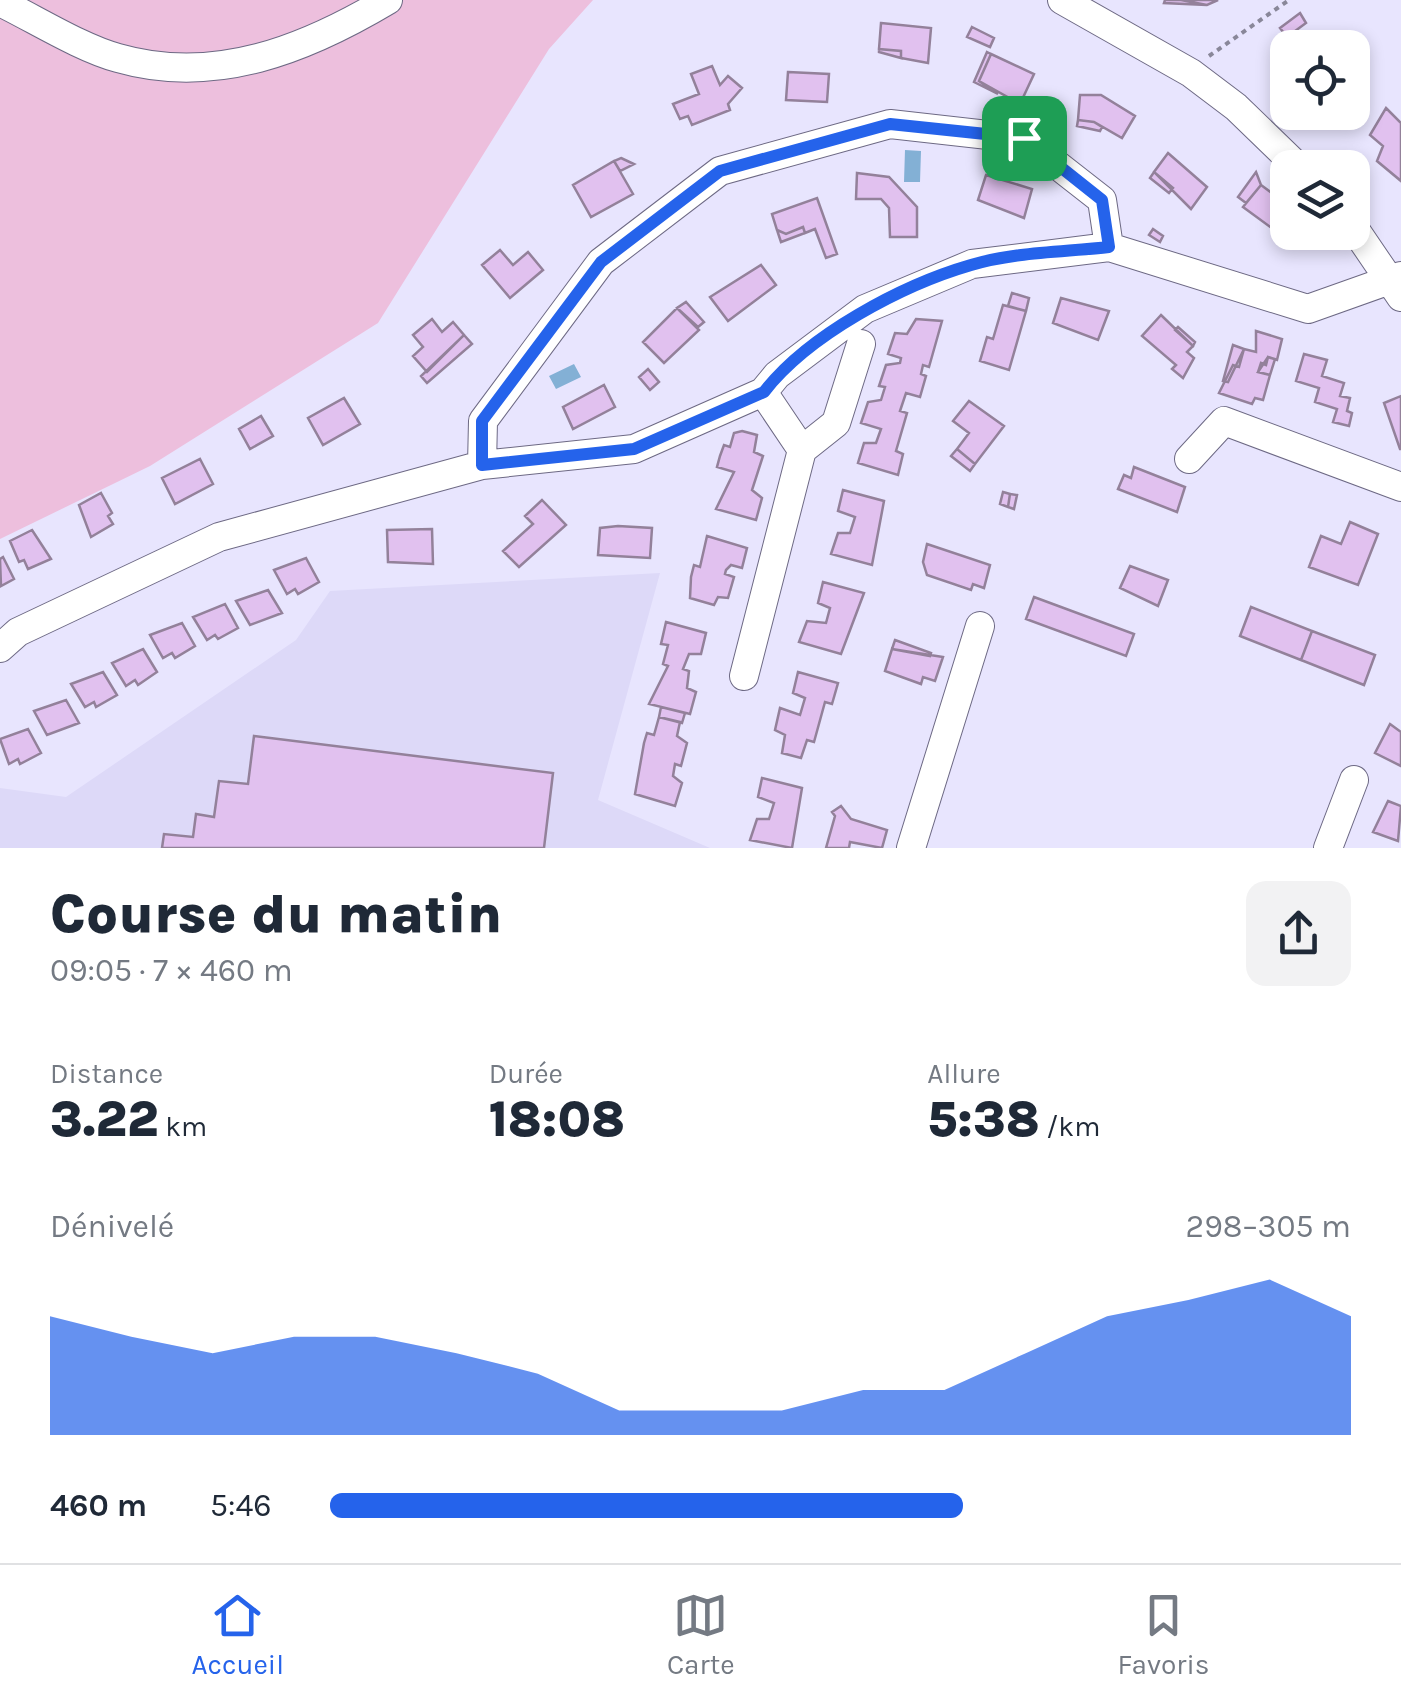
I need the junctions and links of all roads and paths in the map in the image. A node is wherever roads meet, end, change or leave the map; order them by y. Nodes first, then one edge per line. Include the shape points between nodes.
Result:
1 (388, 0) edge
2 (1062, 0) edge
3 (1289, 0) edge
4 (0, 2) edge
5 (1191, 73) junction
6 (1280, 150) edge
7 (1109, 247) junction
8 (1370, 248) edge
9 (1398, 284) edge
10 (861, 344) dead end
11 (764, 392) junction
12 (802, 450) junction
13 (1188, 459) dead end
14 (482, 465) junction
15 (1401, 487) edge
16 (980, 626) dead end
17 (0, 648) edge
18 (744, 676) dead end
19 (1354, 780) dead end
20 (911, 848) edge
21 (1328, 848) edge

1 - 4 street via 336,31 248,63 183,70 116,58
2 - 5 street
3 - 5 path
5 - 6 street
7 - 9 street via 1308,309
7 - 11 street via 972,264 865,309
7 - 14 street via 1102,200 1024,138 890,124 720,171 601,262 482,421
8 - 9 street
10 - 12 street via 836,422
11 - 12 street
11 - 14 street via 634,449
12 - 18 street
13 - 15 street via 1224,421
14 - 17 street via 219,537 18,632
16 - 20 street
19 - 21 street

